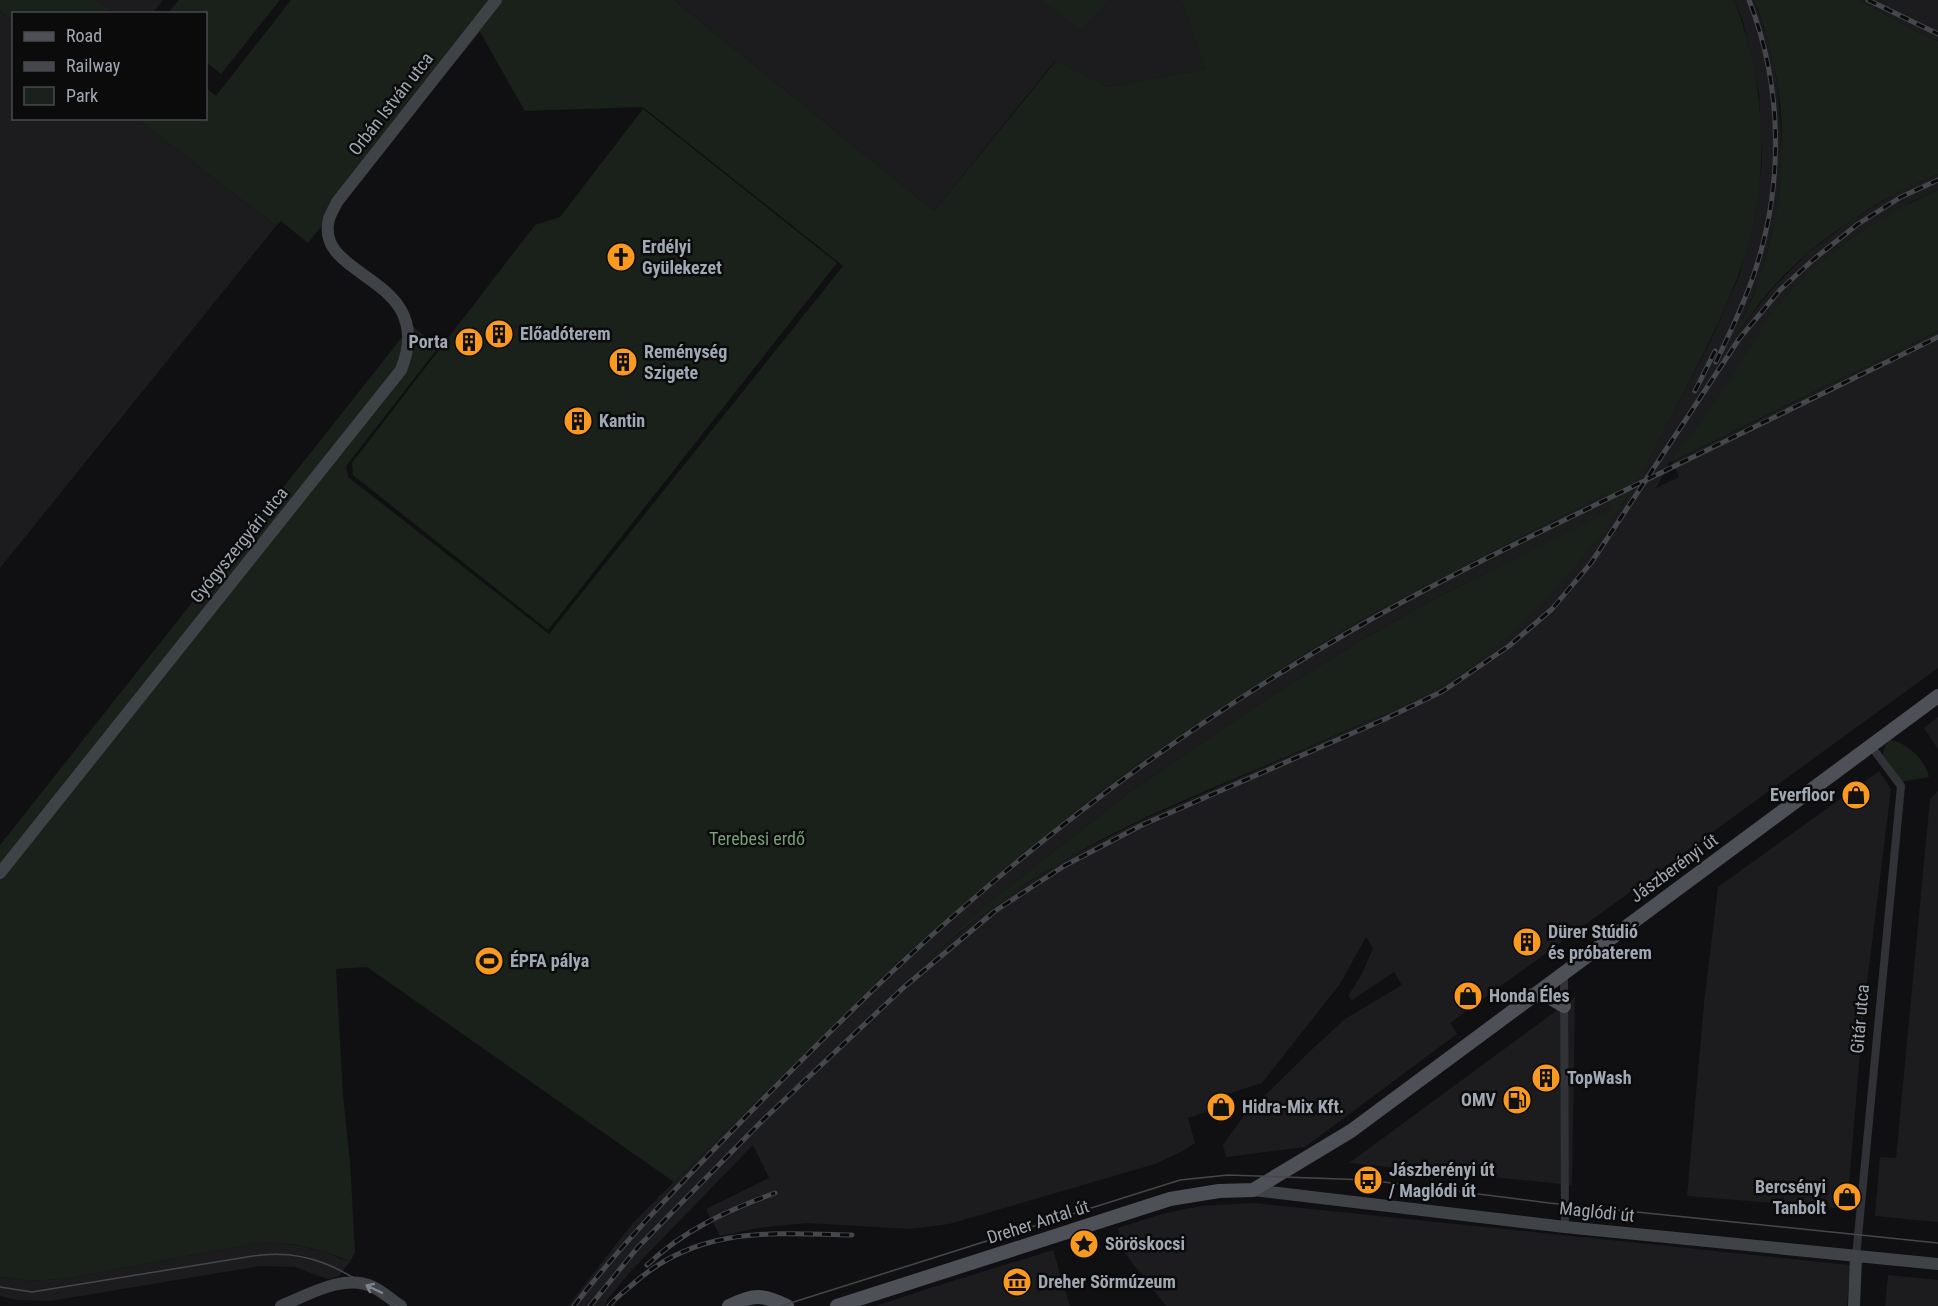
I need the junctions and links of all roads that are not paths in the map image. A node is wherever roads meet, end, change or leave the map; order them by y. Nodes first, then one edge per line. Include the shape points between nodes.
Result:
1 (496, 0) edge
2 (329, 236) joint
3 (1938, 696) edge
4 (1870, 746) junction
5 (0, 873) edge
6 (1563, 972) junction
7 (1533, 995) junction
8 (1564, 1006) junction
9 (1253, 1190) junction
10 (1564, 1227) junction
11 (1856, 1257) junction
12 (1938, 1264) edge
13 (771, 1302) edge
14 (281, 1306) edge
15 (401, 1306) edge
16 (729, 1306) edge
17 (787, 1306) edge
18 (837, 1306) edge
19 (1854, 1306) edge

1 - 2 street, Orbán István utca via 337,202 329,219
2 - 5 street, Gyógyszergyári utca via 333,249 392,298 405,316 410,333 409,351 401,370
3 - 4 main road, Jászberényi út
4 - 6 main road, Jászberényi út
4 - 11 street, Gitár utca via 1901,786
6 - 7 main road, Jászberényi út
6 - 8 street
7 - 8 main road via 1549,997
7 - 9 main road, Jászberényi út via 1351,1131
8 - 10 street
9 - 10 street, Maglódi út
9 - 18 main road, Dreher Antal út via 1170,1199
10 - 11 street, Maglódi út
11 - 12 street, Maglódi út
11 - 19 street, Gitár utca
13 - 16 main road via 751,1297
13 - 17 main road
15 -> 14 street via 373,1287 354,1283 320,1290

